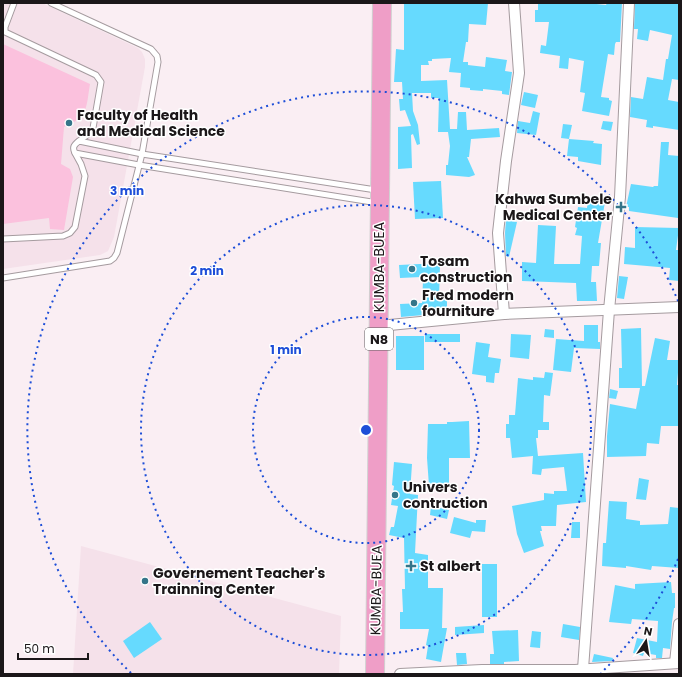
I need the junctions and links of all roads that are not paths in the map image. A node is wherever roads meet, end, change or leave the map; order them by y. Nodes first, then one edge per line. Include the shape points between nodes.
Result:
1 (14, 3) edge
2 (51, 3) edge
3 (382, 3) edge
4 (514, 3) edge
5 (629, 3) edge
6 (79, 141) junction
7 (75, 153) junction
8 (142, 154) junction
9 (139, 165) junction
10 (379, 197) junction
11 (3, 238) edge
12 (3, 278) edge
13 (679, 307) edge
14 (609, 310) junction
15 (504, 314) junction
16 (379, 326) junction
17 (679, 624) edge
18 (677, 663) edge
19 (577, 671) edge
20 (482, 672) edge
21 (375, 674) edge
22 (400, 674) edge

1 - 6 lane via 4,27 5,32 96,75 101,82 93,128
2 - 8 lane via 151,49 157,56
3 - 10 highway, KUMBA-BUEA / N8
4 - 15 street via 519,73 498,233
5 - 14 street via 620,197
6 - 7 lane via 74,145
6 - 8 lane
7 - 9 lane
7 - 11 lane via 85,176 75,228 70,234
8 - 9 lane
8 - 10 lane
9 - 10 lane
9 - 12 lane via 114,258 110,261
10 - 16 highway, KUMBA-BUEA / N8
13 - 14 street
14 - 15 street
14 - 19 street
15 - 16 street
16 - 21 highway, KUMBA-BUEA / N8
17 - 18 street
18 - 19 street
19 - 20 street
20 - 22 street

